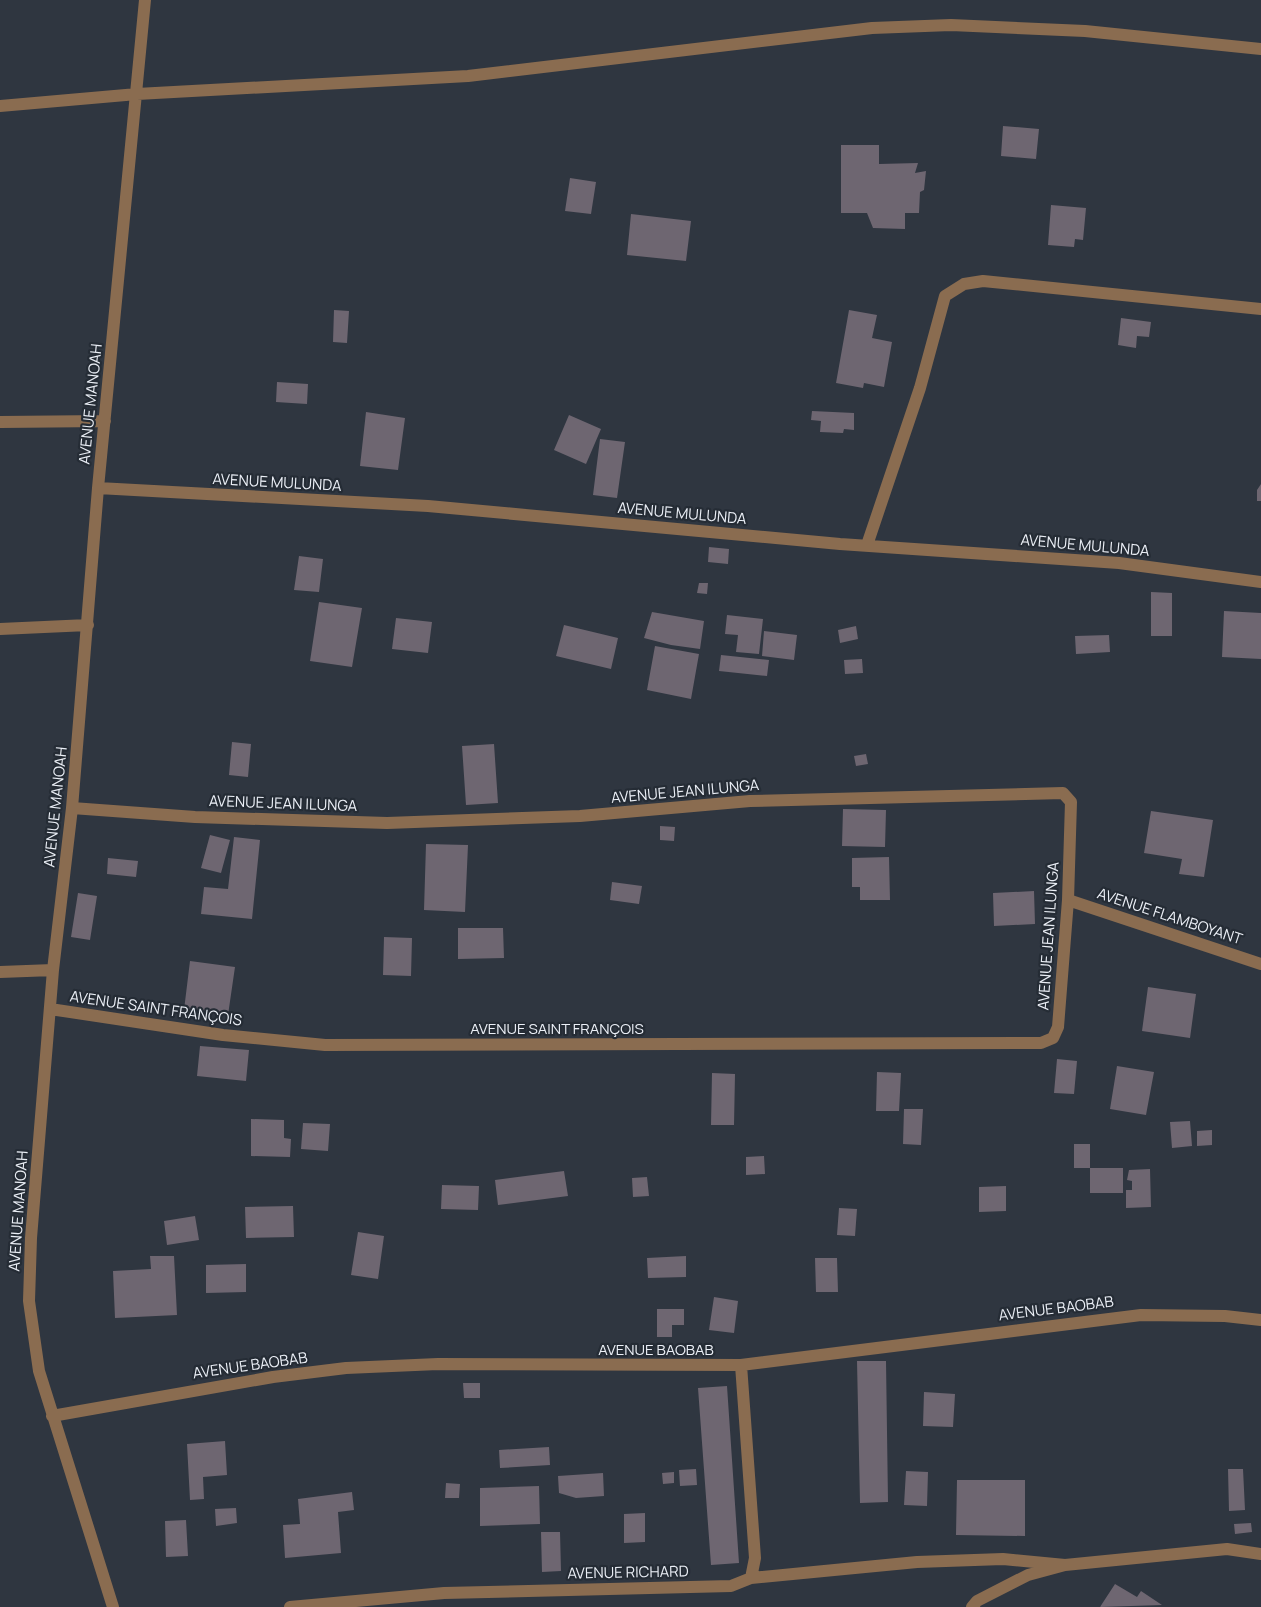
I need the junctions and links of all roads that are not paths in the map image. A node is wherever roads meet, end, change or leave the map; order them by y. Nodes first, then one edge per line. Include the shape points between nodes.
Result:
1 (145, 0) edge
2 (1261, 49) edge
3 (137, 94) junction
4 (0, 106) edge
5 (1261, 309) edge
6 (105, 421) junction
7 (0, 422) edge
8 (98, 488) junction
9 (867, 545) junction
10 (1261, 582) edge
11 (88, 625) junction
12 (0, 629) edge
13 (72, 808) junction
14 (1068, 900) junction
15 (1261, 964) edge
16 (53, 970) junction
17 (0, 972) edge
18 (50, 1009) junction
19 (1058, 1027) joint
20 (1261, 1320) edge
21 (741, 1365) junction
22 (52, 1416) junction
23 (1261, 1554) edge
24 (1064, 1565) junction
25 (751, 1578) junction
26 (113, 1607) edge
27 (290, 1607) edge
28 (972, 1607) edge

1 - 3 street, AVENUE MANOAH
2 - 3 street via 1085,31 951,25 872,28 468,76
3 - 4 street
3 - 6 street, AVENUE MANOAH
5 - 9 street via 983,281 964,284 945,296 920,388
6 - 7 street
6 - 8 street, AVENUE MANOAH
8 - 9 street, AVENUE MULUNDA via 428,506
8 - 11 street, AVENUE MANOAH
9 - 10 street, AVENUE MULUNDA via 1119,563
11 - 12 street
11 - 13 street, AVENUE MANOAH
13 - 14 street, AVENUE JEAN ILUNGA via 195,817 387,823 580,816 750,801 1064,792 1071,802
13 - 16 street, AVENUE MANOAH
14 - 15 street, AVENUE FLAMBOYANT
14 - 19 street, AVENUE JEAN ILUNGA
16 - 17 street
16 - 18 street, AVENUE MANOAH
18 - 19 street, AVENUE SAINT FRANÇOIS via 223,1035 325,1045 1041,1043 1053,1038
18 - 22 street, AVENUE MANOAH via 31,1238 30,1301 39,1372
20 - 21 street, AVENUE BAOBAB via 1141,1315
21 - 22 street, AVENUE BAOBAB via 438,1364 346,1368 255,1380
21 - 25 street via 755,1558
22 - 26 street, AVENUE MANOAH
23 - 24 street via 1227,1549
24 - 25 street, AVENUE RICHARD via 1003,1559 917,1562
24 - 28 street via 1028,1575 977,1601
25 - 27 street, AVENUE RICHARD via 731,1586 444,1593

